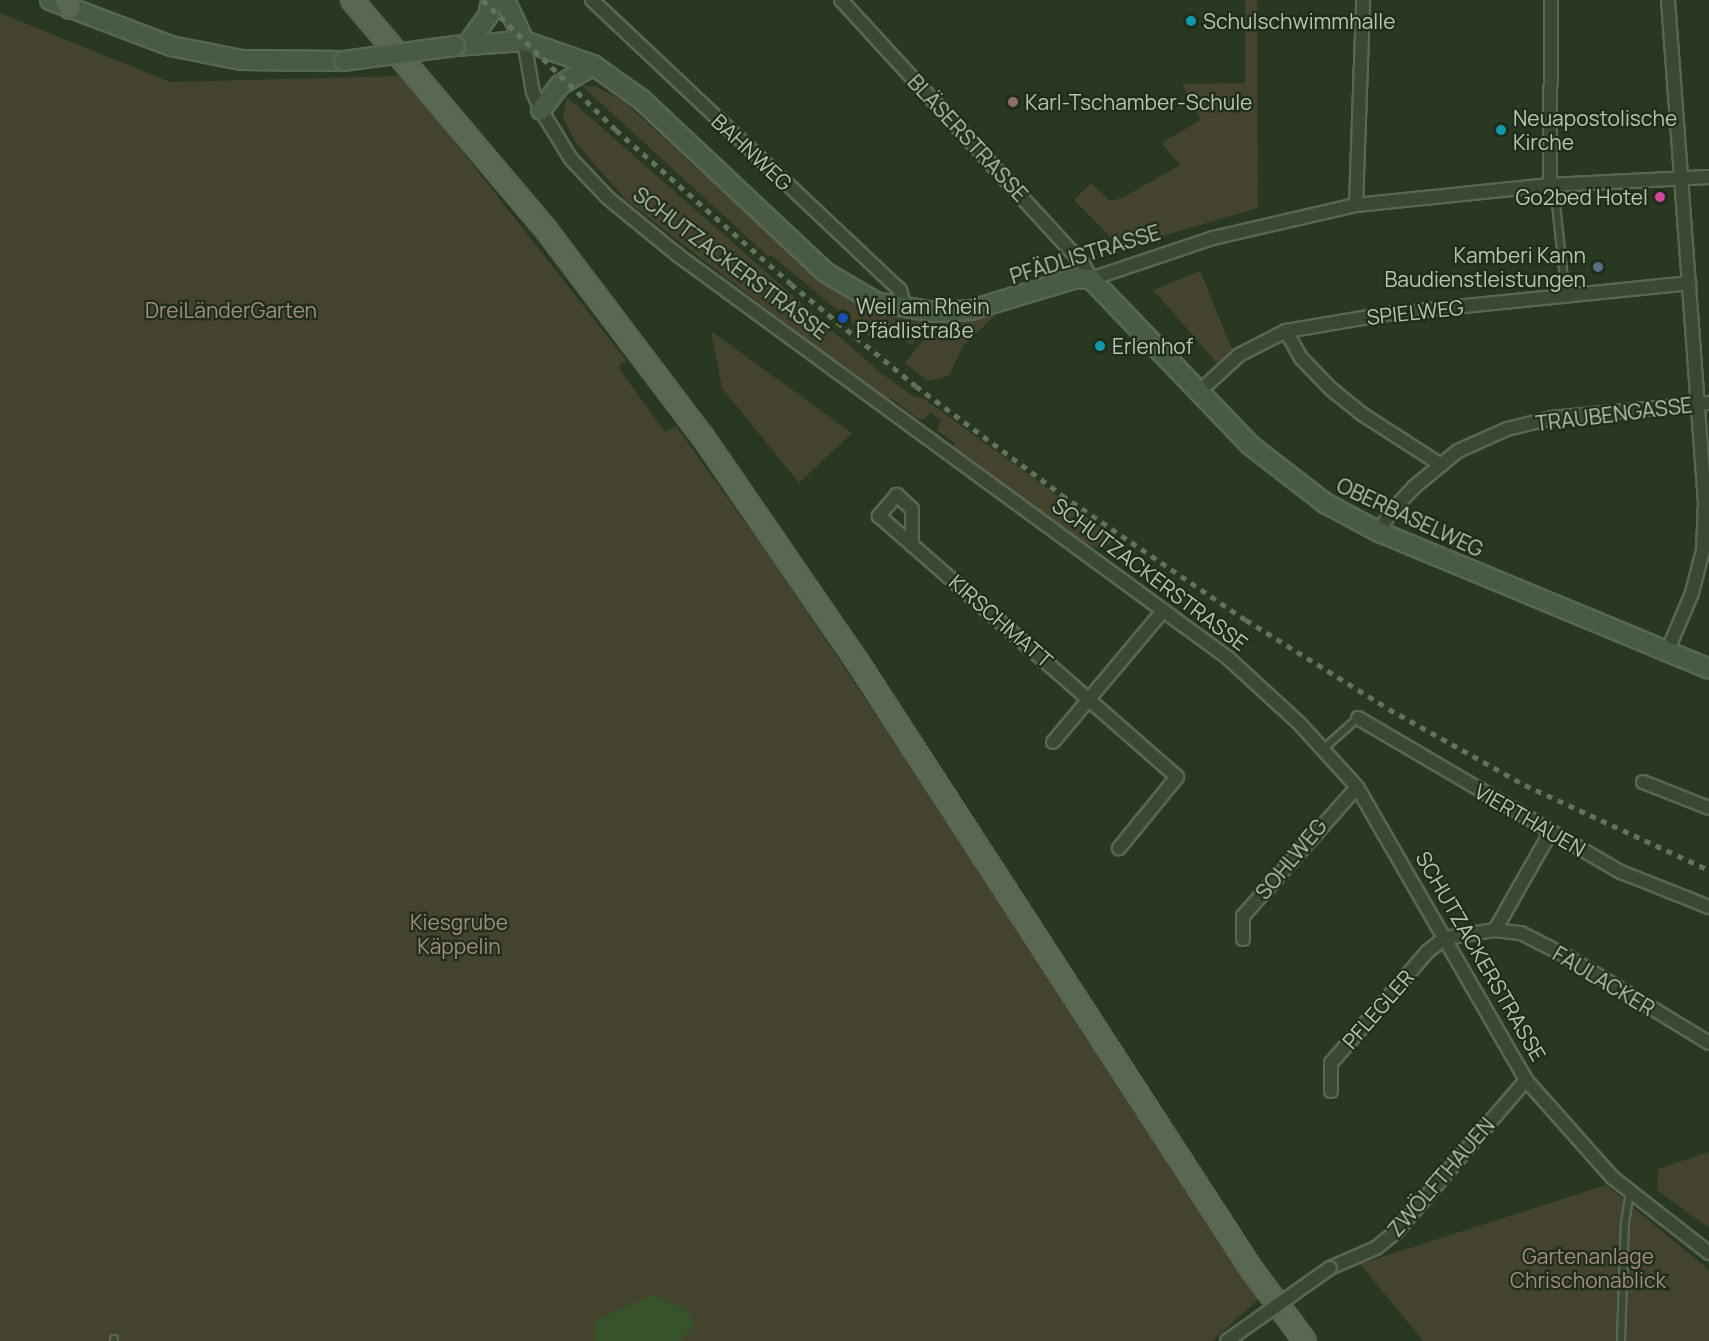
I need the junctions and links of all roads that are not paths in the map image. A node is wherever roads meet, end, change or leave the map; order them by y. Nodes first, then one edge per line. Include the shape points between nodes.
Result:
1 (50, 0) edge
2 (352, 0) edge
3 (491, 0) edge
4 (505, 0) edge
5 (592, 0) edge
6 (841, 0) edge
7 (1363, 0) edge
8 (1551, 0) edge
9 (1668, 0) edge
10 (68, 4) edge
11 (524, 41) junction
12 (462, 44) junction
13 (593, 65) junction
14 (541, 110) junction
15 (1709, 177) edge
16 (1682, 179) junction
17 (1552, 185) junction
18 (1356, 205) junction
19 (1091, 279) junction
20 (1689, 283) junction
21 (1566, 298) junction
22 (904, 308) junction
23 (1286, 331) junction
24 (1200, 391) junction
25 (1703, 403) edge
26 (1441, 465) junction
27 (1379, 532) junction
28 (912, 545) dead end
29 (1163, 611) junction
30 (1667, 652) junction
31 (1709, 669) edge
32 (1090, 698) junction
33 (1358, 718) joint
34 (1053, 742) dead end
35 (1323, 749) junction
36 (1643, 782) dead end
37 (1357, 787) junction
38 (1709, 808) edge
39 (1550, 833) junction
40 (1119, 848) dead end
41 (1709, 907) edge
42 (1496, 930) junction
43 (1445, 938) junction
44 (1243, 939) dead end
45 (1709, 1043) edge
46 (1526, 1080) junction
47 (1331, 1090) dead end
48 (1630, 1192) junction
49 (1709, 1253) edge
50 (1227, 1341) edge
51 (1305, 1341) edge
52 (1621, 1341) edge

1 - 10 street
2 - 51 main road via 531,210 709,446 866,674 1238,1249
3 - 12 street via 488,16
4 - 11 street, SCHUTZACKERSTRASSE
5 - 22 street, BAHNWEG via 900,290
6 - 19 street, BLÄSERSTRASSE via 1083,264
7 - 18 street
8 - 17 street
9 - 16 street
10 - 12 street, bridge via 171,46 241,60 344,61
11 - 12 street
11 - 13 street, PFÄDLISTRASSE
11 - 14 street, SCHUTZACKERSTRASSE via 533,92
13 - 14 street via 560,85
13 - 22 street, PFÄDLISTRASSE via 642,100 825,272 858,294
14 - 29 street, SCHUTZACKERSTRASSE via 571,159 609,199 679,256
15 - 16 street, PFÄDLISTRASSE
16 - 17 street, PFÄDLISTRASSE
16 - 20 street
17 - 18 street, PFÄDLISTRASSE
17 - 21 lane
18 - 19 street, PFÄDLISTRASSE via 1213,238
19 - 22 street, PFÄDLISTRASSE via 1076,278 971,310
19 - 24 street, OBERBASELWEG
20 - 21 street, SPIELWEG
20 - 25 street
21 - 23 street, SPIELWEG via 1386,314
23 - 24 street, SPIELWEG via 1239,355
23 - 26 street via 1302,358 1331,389
24 - 27 street, OBERBASELWEG via 1284,475
25 - 26 street, TRAUBENGASSE via 1541,421 1507,429 1458,451
25 - 30 street via 1703,550 1692,593
26 - 27 street, TRAUBENGASSE via 1390,513
27 - 30 street, OBERBASELWEG
28 - 32 street, KIRSCHMATT
29 - 32 street
29 - 35 street, SCHUTZACKERSTRASSE via 1228,658
30 - 31 street, OBERBASELWEG
32 - 34 street
32 - 40 street, KIRSCHMATT via 1177,777
33 - 35 lane
33 - 39 street, VIERTHAUEN
35 - 37 street, SCHUTZACKERSTRASSE
36 - 38 street
37 - 43 street, SCHUTZACKERSTRASSE
37 - 44 street, SOHLWEG via 1243,916
39 - 41 street, VIERTHAUEN via 1621,872
39 - 42 street
42 - 43 street, FAULACKER
42 - 45 street, FAULACKER via 1521,933 1568,957
43 - 46 street, SCHUTZACKERSTRASSE
43 - 47 street, PFLEGLER via 1427,952 1332,1063
46 - 48 street, SCHUTZACKERSTRASSE via 1576,1140
46 - 50 street, ZWÖLFTHAUEN, bridge via 1397,1231 1376,1248 1330,1268
48 - 49 street, SCHUTZACKERSTRASSE
48 - 52 lane via 1625,1223

